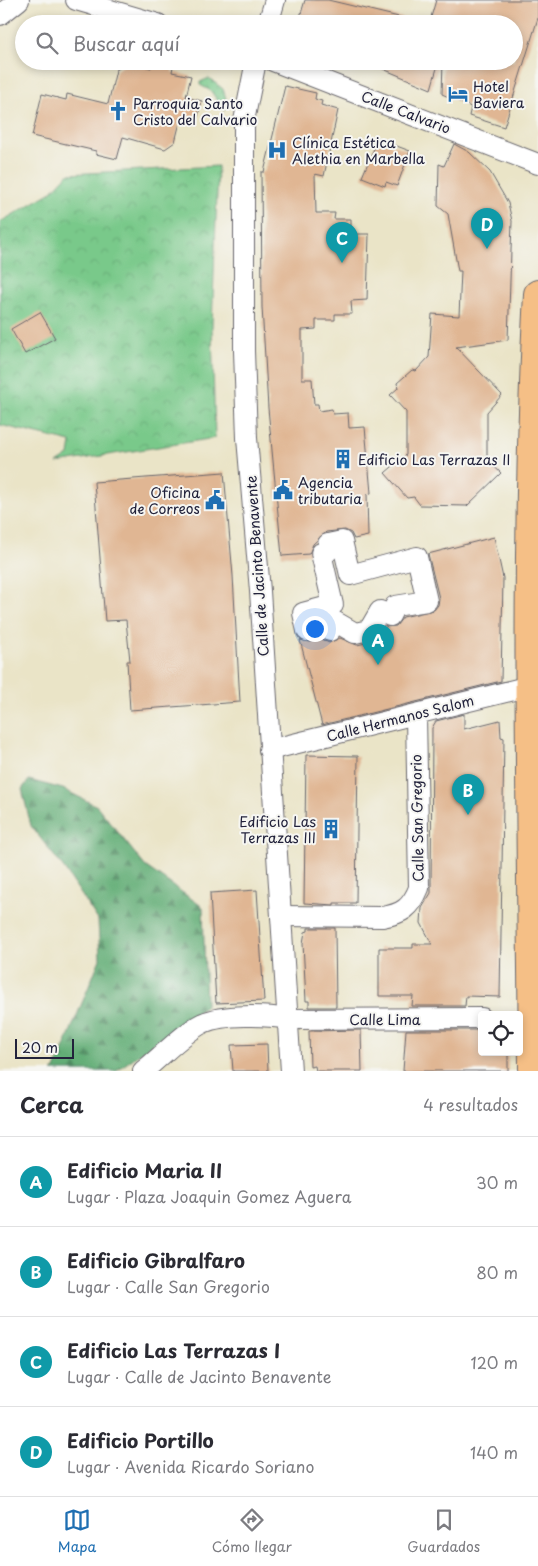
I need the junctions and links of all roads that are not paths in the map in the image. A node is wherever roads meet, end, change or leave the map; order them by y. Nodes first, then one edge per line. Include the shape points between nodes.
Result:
1 (14, 0) edge
2 (18, 0) edge
3 (76, 0) edge
4 (275, 0) edge
5 (0, 4) edge
6 (127, 15) edge
7 (271, 15) edge
8 (0, 16) edge
9 (254, 70) edge
10 (296, 70) edge
11 (538, 164) edge
12 (538, 294) edge
13 (535, 568) edge
14 (350, 575) joint
15 (530, 686) junction
16 (416, 715) junction
17 (269, 750) junction
18 (535, 890) edge
19 (281, 916) junction
20 (478, 1018) edge
21 (526, 1018) edge
22 (287, 1019) junction
23 (143, 1071) edge
24 (291, 1071) edge
25 (533, 1071) edge

1 - 5 street
2 - 8 street
3 - 6 street
4 - 7 street
9 - 17 street, Calle de Jacinto Benavente via 244,120 244,351
10 - 11 street, Calle Calvario
12 - 13 main road via 532,405
13 - 15 main road
14 - 14 street via 342,541 328,544 327,552 321,552 333,605 303,613 307,631 323,626 330,631 336,622 355,633 369,630 380,611 390,616 396,606 427,601 417,557
15 - 16 street, Calle Hermanos Salom
15 - 18 main road
16 - 17 street, Calle Hermanos Salom
16 - 19 street, Calle San Gregorio via 419,888 414,900 397,915 382,917
17 - 19 street, Calle de Jacinto Benavente
18 - 21 main road
19 - 22 street, Calle de Jacinto Benavente
20 - 22 street, Calle Lima
21 - 25 main road
22 - 23 street, Calle Lima via 270,1016 207,1021
22 - 24 street, Calle de Jacinto Benavente

